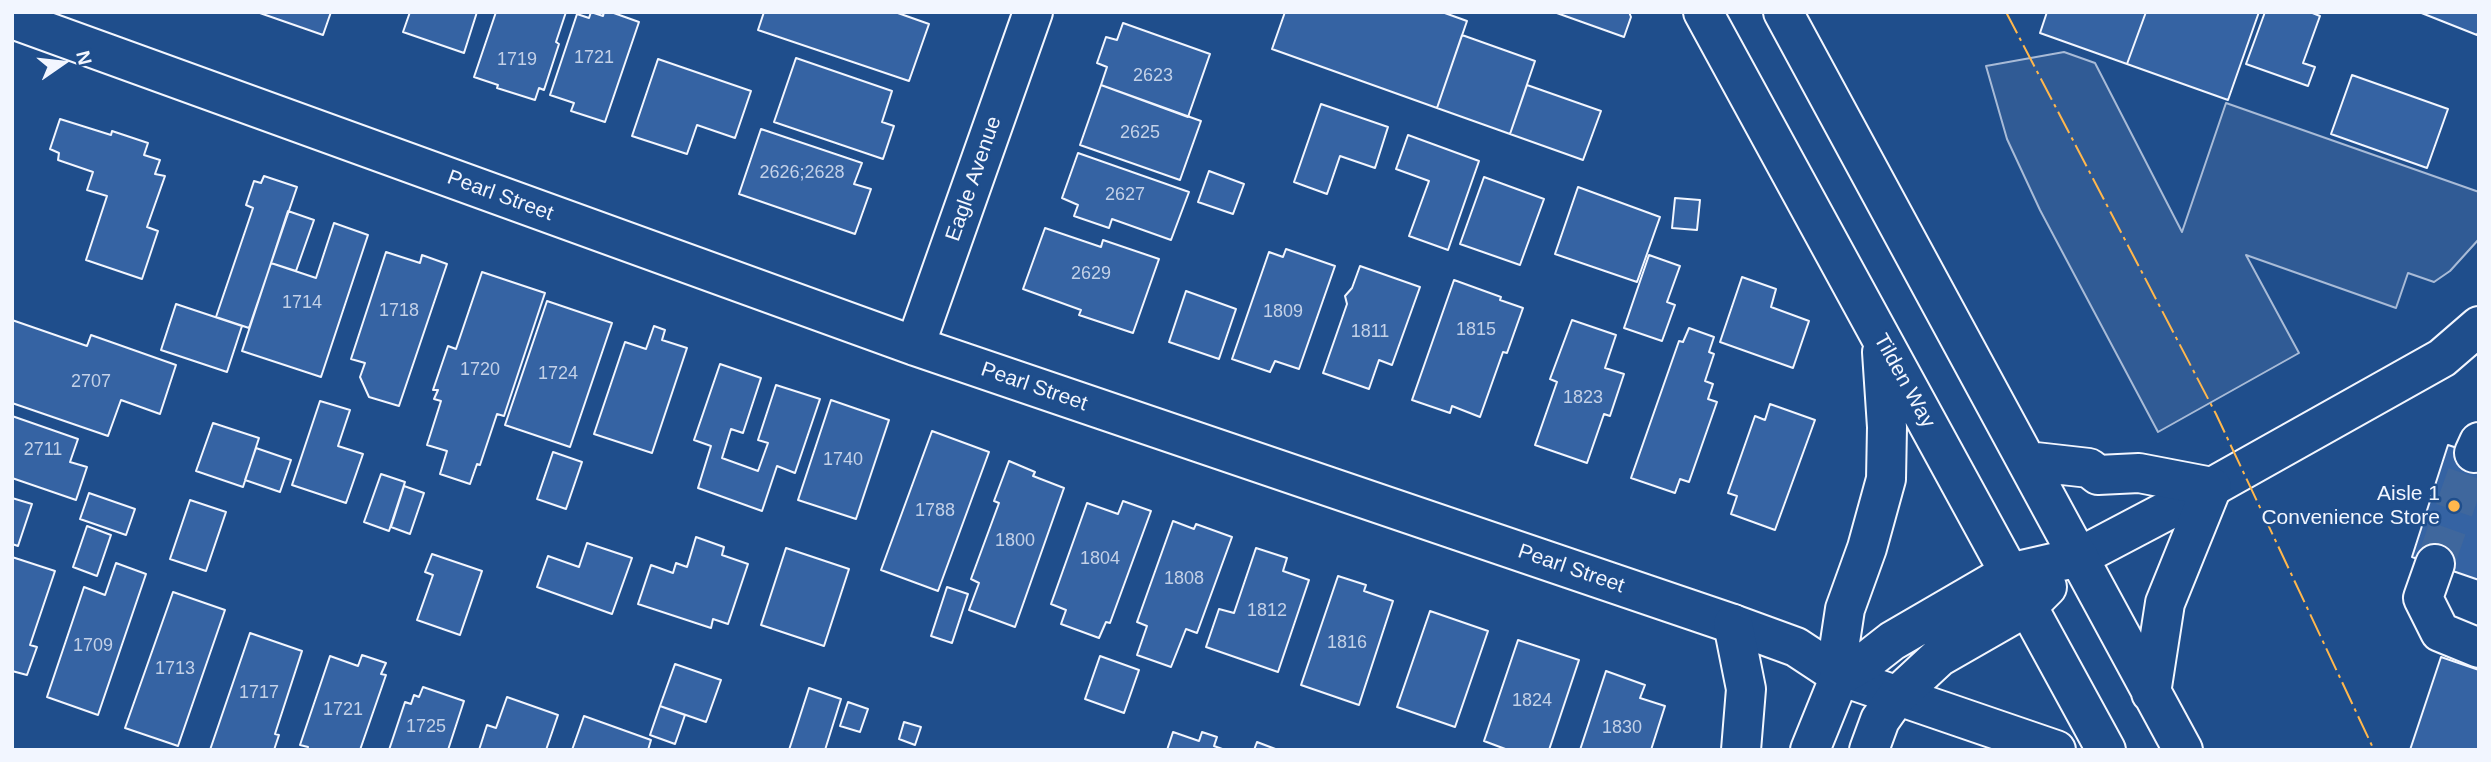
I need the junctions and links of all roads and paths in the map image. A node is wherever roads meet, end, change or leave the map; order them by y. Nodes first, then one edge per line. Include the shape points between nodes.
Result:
1 (1033, 12) edge
2 (1703, 12) edge
3 (1783, 12) edge
4 (14, 18) edge
5 (2479, 326) edge
6 (1881, 340) junction
7 (915, 346) junction
8 (2027, 461) junction
9 (2212, 487) junction
10 (2079, 556) junction
11 (2435, 564) tunnel mouth
12 (2009, 573) junction
13 (2028, 606) junction
14 (1733, 624) junction
15 (2479, 648) edge
16 (1840, 676) junction
17 (2151, 693) junction
18 (1897, 696) junction
19 (1741, 750) edge
20 (1810, 750) edge
21 (1869, 750) edge
22 (2056, 750) edge
23 (2106, 750) edge
24 (2183, 750) edge

1 - 7 main road, Eagle Avenue
2 - 6 main road, Tilden Way
3 - 8 main road
4 - 7 main road, Pearl Street
5 - 9 main road via 2442,358
6 - 12 main road, Tilden Way
6 - 16 main road via 1886,479 1845,609
7 - 14 main road, Pearl Street
8 - 9 main road via 2089,468 2098,475 2139,472
8 - 10 main road
9 - 10 main road
9 - 17 main road via 2165,603
10 - 12 main road
10 - 13 main road
10 - 17 main road
11 - 15 main road via 2423,598 2440,632
12 - 13 main road, Tilden Way
12 - 16 main road
13 - 18 main road via 1939,657
13 - 23 main road, Tilden Way
14 - 16 main road, Pearl Street via 1797,647
14 - 19 main road via 1746,689
16 - 18 main road, Pearl Street
16 - 20 main road
17 - 24 main road
18 - 21 main road via 1880,720
18 - 22 main road, Pearl Street

